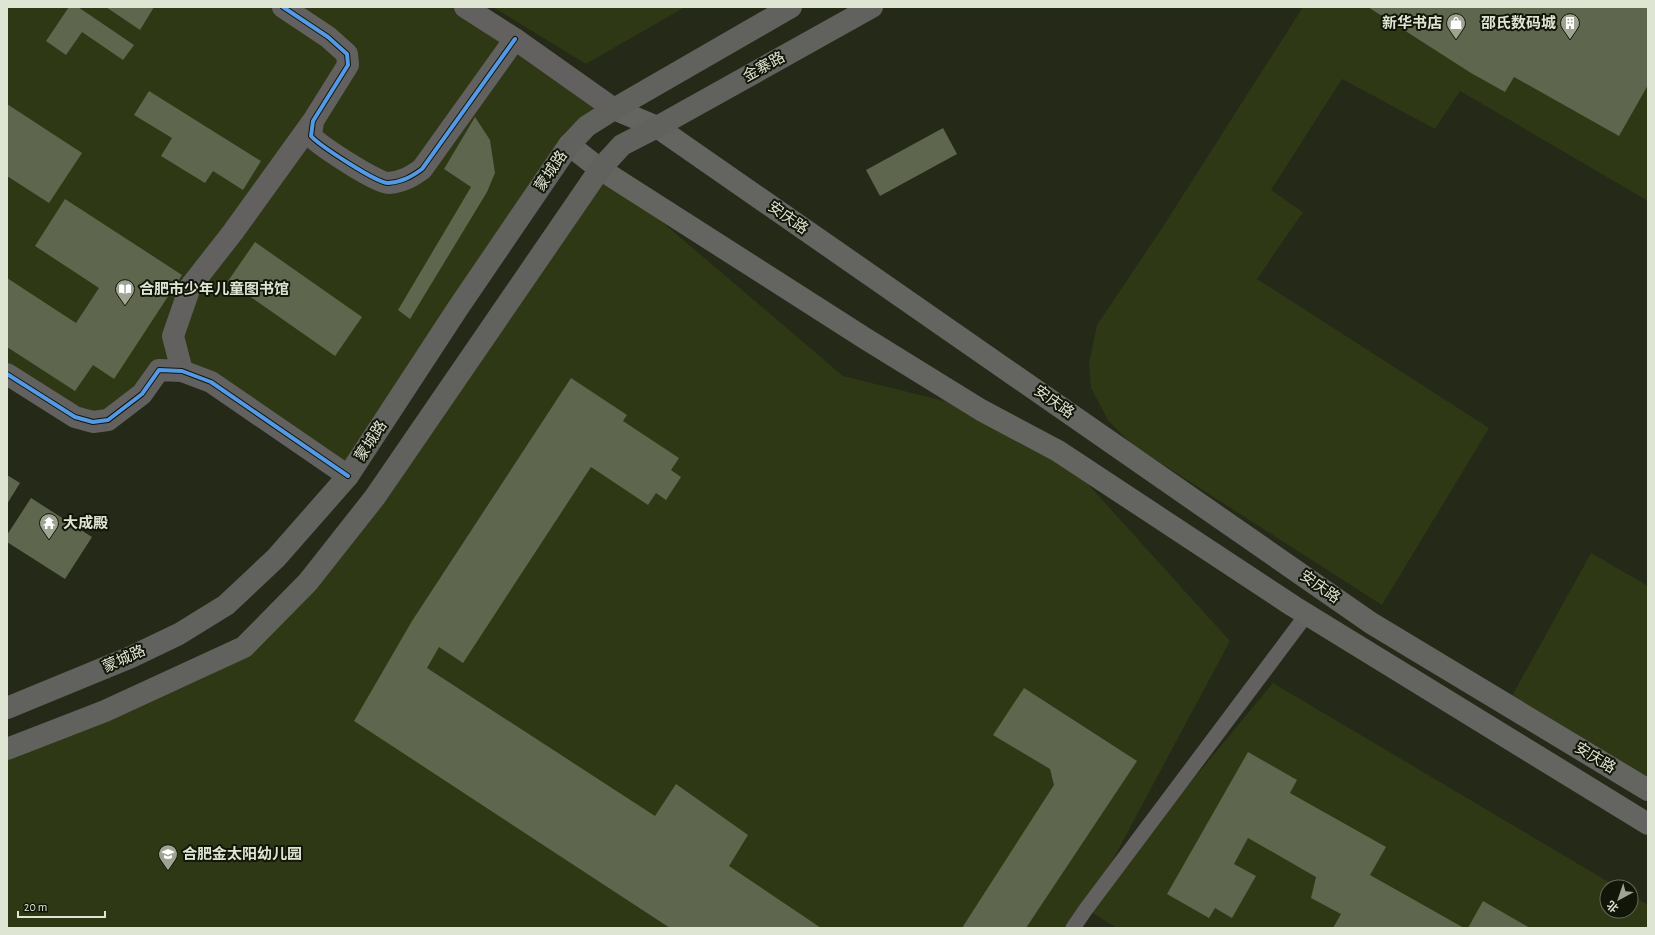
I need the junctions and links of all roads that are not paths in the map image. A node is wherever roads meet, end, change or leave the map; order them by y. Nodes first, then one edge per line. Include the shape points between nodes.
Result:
1 (283, 7) edge
2 (465, 7) edge
3 (791, 7) edge
4 (872, 7) edge
5 (515, 39) junction
6 (614, 109) junction
7 (313, 121) junction
8 (657, 127) junction
9 (569, 144) junction
10 (600, 169) junction
11 (182, 371) junction
12 (7, 374) edge
13 (348, 476) junction
14 (1307, 614) junction
15 (7, 708) edge
16 (7, 749) edge
17 (1648, 790) edge
18 (1648, 824) edge
19 (1074, 928) edge

1 - 7 street via 328,37 347,54 348,65
2 - 5 street, 安庆路
3 - 6 main road
4 - 8 main road, 金寨路
5 - 6 street, 安庆路
5 - 7 street via 422,169 405,180 386,183 353,166 316,142 311,136
6 - 8 main road, 安庆路
6 - 9 main road, 蒙城路 via 587,126
7 - 11 street via 233,232 190,286 173,336
8 - 10 main road, 金寨路 via 622,145
8 - 17 main road, 安庆路 via 1371,623
9 - 10 main road, 安庆路
9 - 13 main road, 蒙城路
10 - 14 main road, 安庆路 via 980,410 1058,451
10 - 16 main road via 375,497 308,582 244,646 106,711
11 - 12 street via 159,370 142,394 108,420 93,422 75,417
11 - 13 street via 210,382
13 - 15 main road, 蒙城路 via 276,558 226,605 179,634 131,657
14 - 18 main road, 安庆路
14 - 19 lane

